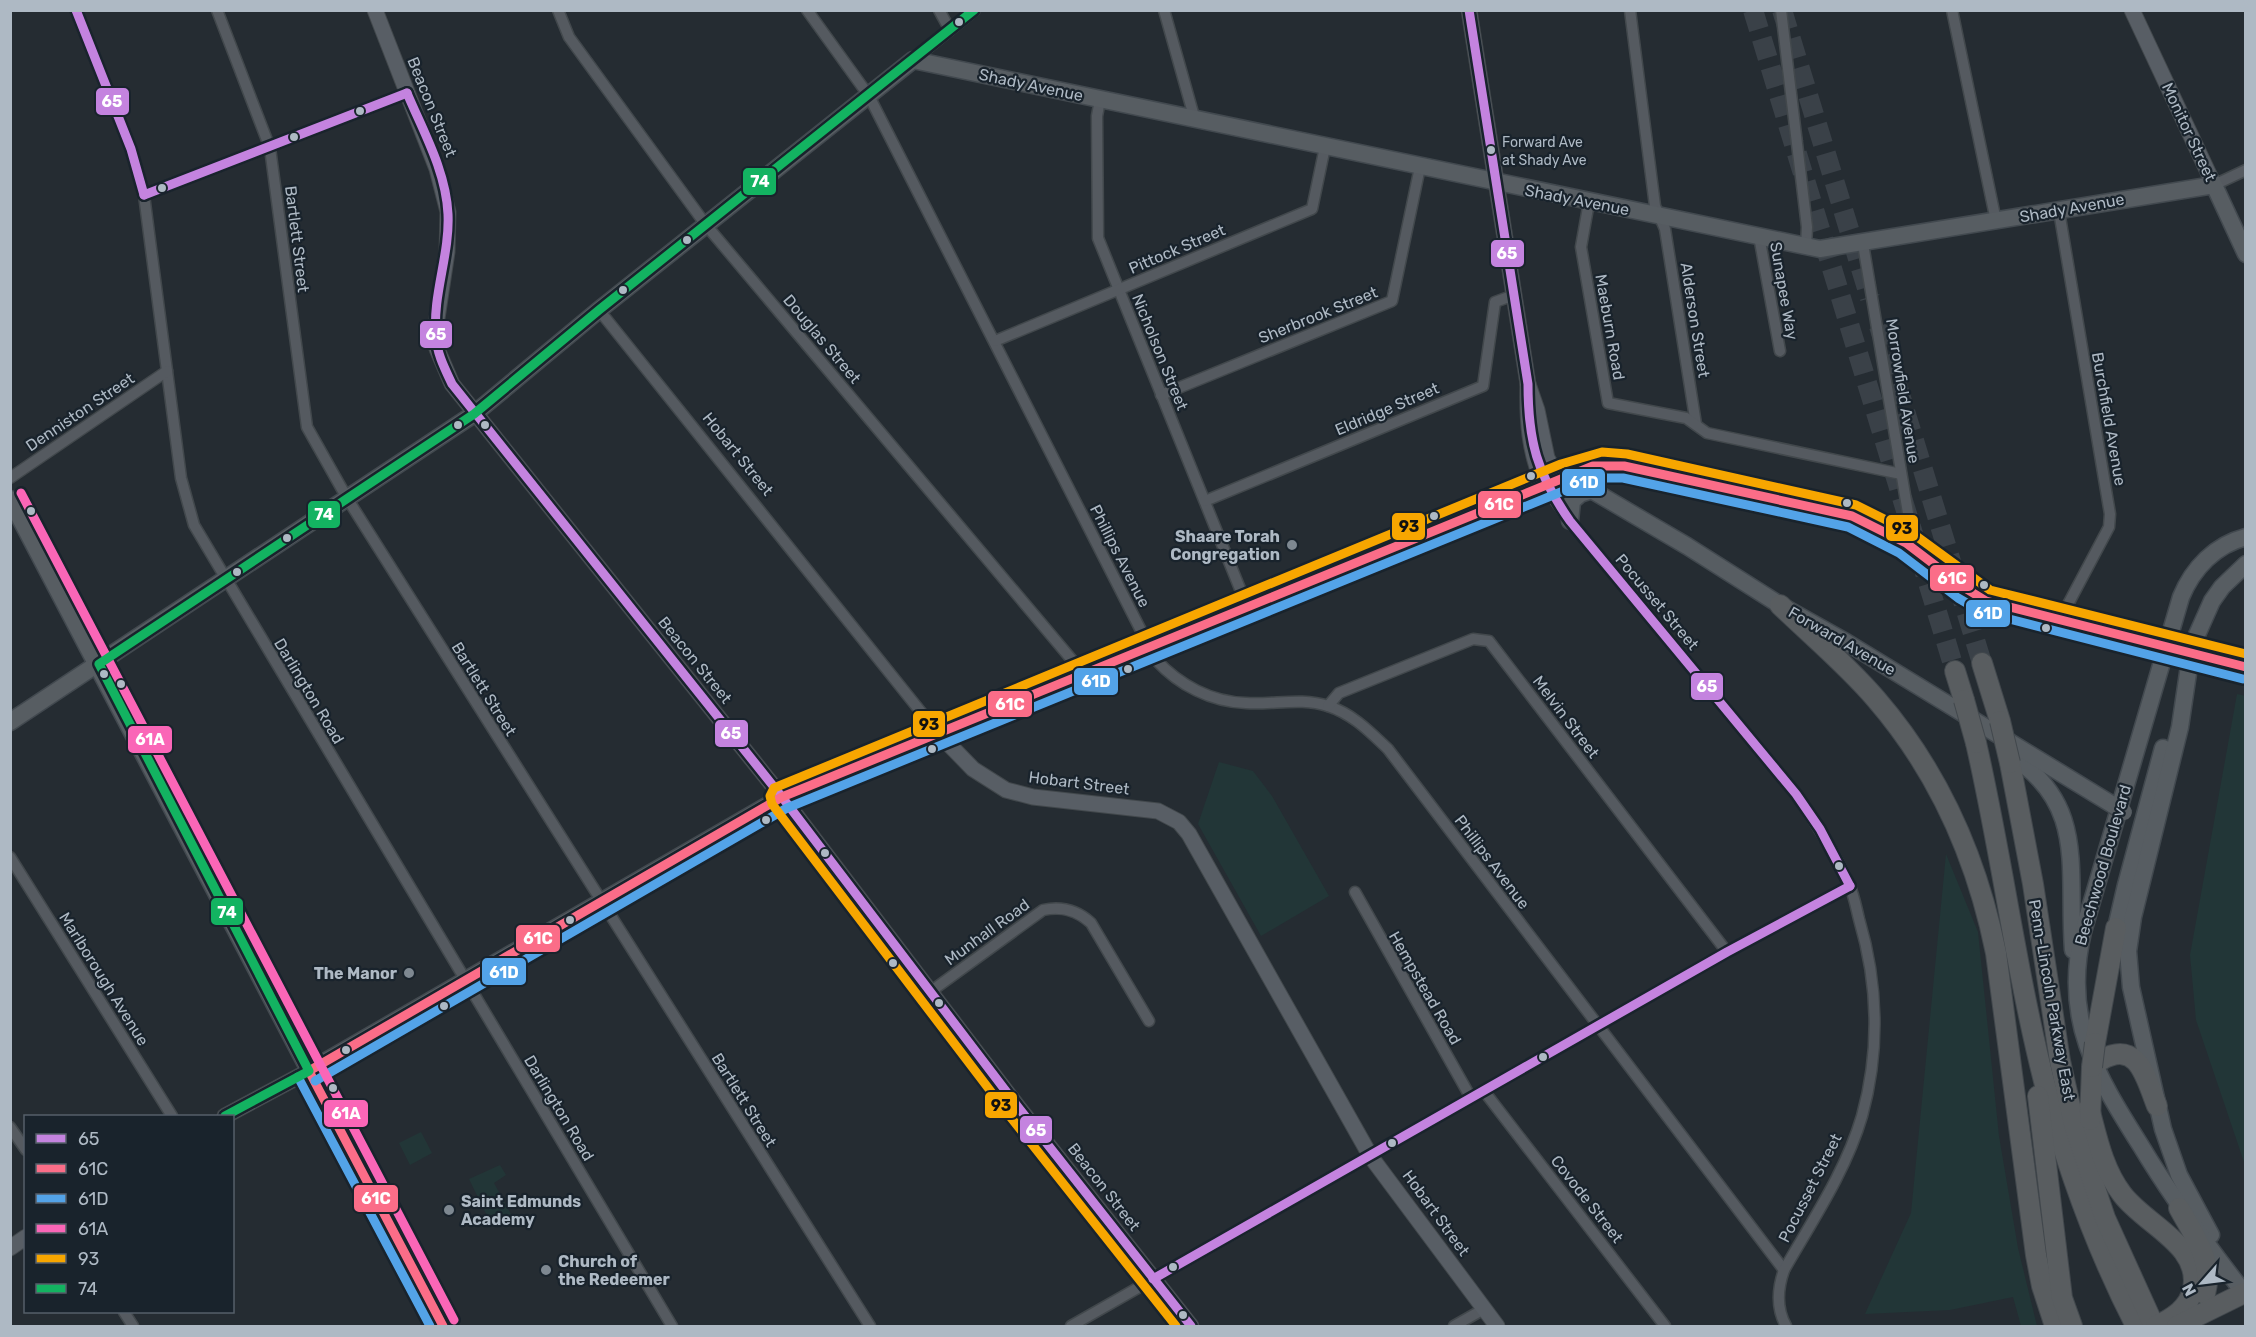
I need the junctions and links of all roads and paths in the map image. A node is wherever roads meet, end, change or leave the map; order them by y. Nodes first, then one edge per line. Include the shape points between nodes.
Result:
1 (76, 10) edge
2 (217, 10) edge
3 (375, 10) edge
4 (558, 10) edge
5 (807, 10) edge
6 (939, 10) edge
7 (975, 10) edge
8 (1164, 10) edge
9 (1469, 10) edge
10 (1630, 10) edge
11 (1781, 10) edge
12 (1952, 10) edge
13 (2132, 10) edge
14 (950, 30) junction
15 (914, 60) junction
16 (406, 93) junction
17 (869, 96) junction
18 (1100, 100) junction
19 (1195, 120) junction
20 (1325, 147) junction
21 (270, 148) junction
22 (1420, 167) junction
23 (2246, 170) edge
24 (1497, 183) junction
25 (2214, 184) junction
26 (144, 195) junction
27 (1589, 202) junction
28 (2060, 211) junction
29 (1659, 216) junction
30 (1996, 221) junction
31 (706, 225) junction
32 (1759, 236) junction
33 (1863, 244) junction
34 (1806, 247) junction
35 (2246, 254) edge
36 (1119, 290) junction
37 (1514, 295) junction
38 (599, 310) junction
39 (995, 341) junction
40 (1780, 351) dead end
41 (167, 371) junction
42 (1528, 384) junction
43 (1161, 394) junction
44 (474, 414) junction
45 (1696, 424) junction
46 (1547, 458) junction
47 (1901, 474) junction
48 (1566, 475) junction
49 (10, 478) edge
50 (1541, 478) junction
51 (1592, 490) junction
52 (347, 498) junction
53 (10, 499) edge
54 (1205, 501) junction
55 (1570, 520) junction
56 (2246, 537) edge
57 (1906, 544) junction
58 (2246, 564) edge
59 (225, 579) junction
60 (1780, 605) junction
61 (1247, 606) junction
62 (2062, 622) junction
63 (2192, 646) junction
64 (1149, 647) junction
65 (1982, 663) tunnel mouth
66 (99, 664) junction
67 (2246, 667) edge
68 (1955, 671) tunnel mouth
69 (1083, 673) junction
70 (1329, 706) junction
71 (10, 722) edge
72 (937, 732) junction
73 (782, 797) junction
74 (2141, 822) junction
75 (10, 857) edge
76 (1850, 886) junction
77 (1354, 892) dead end
78 (600, 900) junction
79 (2116, 928) junction
80 (1727, 952) junction
81 (2076, 978) junction
82 (463, 980) junction
83 (930, 992) junction
84 (2029, 1016) junction
85 (1149, 1021) dead end
86 (1598, 1027) junction
87 (2144, 1040) junction
88 (2096, 1057) junction
89 (309, 1071) junction
90 (1484, 1091) junction
91 (1471, 1098) junction
92 (2089, 1106) junction
93 (2157, 1106) junction
94 (171, 1115) edge
95 (227, 1115) edge
96 (10, 1127) edge
97 (24, 1147) edge
98 (1371, 1157) junction
99 (2179, 1208) junction
100 (2105, 1218) junction
101 (24, 1238) edge
102 (10, 1248) edge
103 (1784, 1270) junction
104 (1153, 1279) junction
105 (2245, 1295) edge
106 (1484, 1309) junction
107 (125, 1313) edge
108 (2169, 1324) edge
109 (133, 1326) edge
110 (443, 1326) edge
111 (672, 1326) edge
112 (870, 1326) edge
113 (1071, 1326) edge
114 (1191, 1326) edge
115 (1454, 1326) edge
116 (1497, 1326) edge
117 (1665, 1326) edge
118 (1786, 1326) edge
119 (2055, 1326) edge
120 (2072, 1326) edge
121 (2136, 1326) edge

1 - 26 street, Darlington Road via 131,149
2 - 21 street, Bartlett Street
3 - 16 main road, Beacon Street
4 - 31 street, Douglas Street via 569,37
5 - 17 street, Phillips Avenue
6 - 14 street
7 - 14 street
8 - 19 street
9 - 24 main road
10 - 29 street, Alderson Street
11 - 34 street via 1808,237
12 - 30 street
13 - 25 main road, Monitor Street
14 - 15 street
15 - 17 main road
15 - 18 main road, Shady Avenue
16 - 21 street
16 - 44 main road, Beacon Street via 437,170 448,212 437,349 452,384
17 - 31 main road
17 - 39 street, Phillips Avenue
18 - 19 main road, Shady Avenue
18 - 36 street, Nicholson Street via 1096,116 1098,238
19 - 20 main road, Shady Avenue
20 - 22 main road, Shady Avenue
20 - 36 street, Pittock Street via 1312,209
21 - 26 street
21 - 52 street, Bartlett Street via 307,427
22 - 24 main road, Shady Avenue
22 - 43 street, Sherbrook Street via 1392,301
23 - 25 street, Shady Avenue
24 - 27 main road, Shady Avenue
24 - 37 main road
25 - 28 main road, Shady Avenue
25 - 35 main road, Monitor Street
26 - 41 street, Darlington Road
27 - 29 main road, Shady Avenue
27 - 45 street, Maeburn Road via 1581,247 1608,403 1686,418
28 - 30 main road, Shady Avenue
28 - 62 street, Burchfield Avenue via 2110,514 2109,527
29 - 32 main road, Shady Avenue
29 - 45 street, Alderson Street via 1665,229
30 - 33 main road, Shady Avenue
31 - 38 main road
31 - 69 street, Douglas Street
32 - 34 main road, Shady Avenue
32 - 40 street, Sunapee Way
33 - 34 main road, Shady Avenue
33 - 47 street, Morrowfield Avenue
36 - 39 street, Pittock Street
36 - 43 street, Nicholson Street
37 - 42 main road
37 - 54 street, Eldridge Street via 1494,302 1483,386
38 - 44 main road
38 - 72 street, Hobart Street
39 - 64 street, Phillips Avenue
41 - 49 street, Denniston Street
41 - 59 street, Darlington Road via 181,478 194,525
42 - 46 main road
42 - 50 main road via 1527,412
43 - 54 street, Nicholson Street
44 - 52 main road
44 - 73 main road, Beacon Street
45 - 47 street via 1707,433
46 - 48 main road, Forward Avenue
46 - 50 main road
47 - 57 street, Morrowfield Avenue via 1909,519
48 - 50 main road
48 - 51 main road, Forward Avenue
48 - 57 main road via 1604,464 1624,466 1852,516
50 - 55 street, Pocusset Street
50 - 61 main road
51 - 55 main road via 1572,501
51 - 60 main road, Forward Avenue
52 - 59 main road
52 - 78 street, Bartlett Street
53 - 66 main road
54 - 61 street, Nicholson Street
55 - 76 street, Pocusset Street via 1796,794
56 - 81 main road, Beechwood Boulevard via 2208,557 2181,597 2083,932
57 - 62 main road via 1979,597
58 - 63 main road via 2212,601
59 - 66 main road
59 - 82 street, Darlington Road
60 - 74 main road, Forward Avenue
60 - 81 main road via 1841,652 2024,764 2045,783 2059,805 2067,829
60 - 119 highway via 1859,680 1896,723 1937,787 1966,848 1984,900 1996,953 2036,1256
61 - 64 main road
62 - 67 main road, bridge
63 - 74 main road
63 - 87 main road via 2180,727 2129,939 2129,975
64 - 69 main road
64 - 70 street, Phillips Avenue via 1169,674 1206,695 1245,704 1307,701
65 - 100 highway, Penn-Lincoln Parkway East, bridge via 2010,763 2065,1086
66 - 71 main road
66 - 89 main road
68 - 84 highway, Penn-Lincoln Parkway East, bridge via 1976,742
69 - 72 main road
70 - 80 street, Melvin Street via 1339,693 1473,639 1489,641
70 - 86 street, Phillips Avenue via 1363,725 1388,749
72 - 73 main road
72 - 98 main road, Hobart Street via 973,769 1006,790 1033,797 1158,811 1179,822
73 - 78 main road
73 - 83 main road, Beacon Street
74 - 79 main road
75 - 94 street, Marlborough Avenue
76 - 80 street
76 - 103 street, Pocusset Street via 1874,984 1872,1070 1861,1117 1844,1161
77 - 91 street, Hempstead Road
78 - 82 main road
78 - 112 street, Bartlett Street
79 - 87 main road via 2119,975
79 - 88 highway
80 - 86 street
81 - 99 main road, Beechwood Boulevard via 2079,1019 2095,1070
82 - 89 main road
82 - 111 street, Darlington Road
83 - 85 street, Munhall Road via 1043,910 1060,908 1082,915 1091,923
83 - 104 main road, Beacon Street
84 - 120 highway via 2061,1298
84 - 121 highway, Penn-Lincoln Parkway East via 2075,1181
86 - 90 street
86 - 103 street, Phillips Avenue
87 - 93 main road
88 - 92 highway
88 - 93 highway via 2119,1053 2135,1059
89 - 95 main road
89 - 110 main road
90 - 91 street
90 - 117 street, Covode Street
91 - 98 street
92 - 100 highway
92 - 108 highway via 2104,1160 2116,1186 2142,1217 2180,1246 2192,1263 2194,1285 2190,1300
93 - 105 main road via 2185,1190
96 - 97 street
98 - 104 street
98 - 106 main road, Hobart Street
99 - 105 main road, Beechwood Boulevard
99 - 108 highway via 2207,1266 2205,1292
100 - 108 highway, Penn-Lincoln Parkway East
101 - 102 main road
103 - 118 street, Pocusset Street via 1778,1287 1779,1309
104 - 113 street
104 - 114 main road, Beacon Street
105 - 108 highway
106 - 115 street
106 - 116 main road, Hobart Street
107 - 109 street

